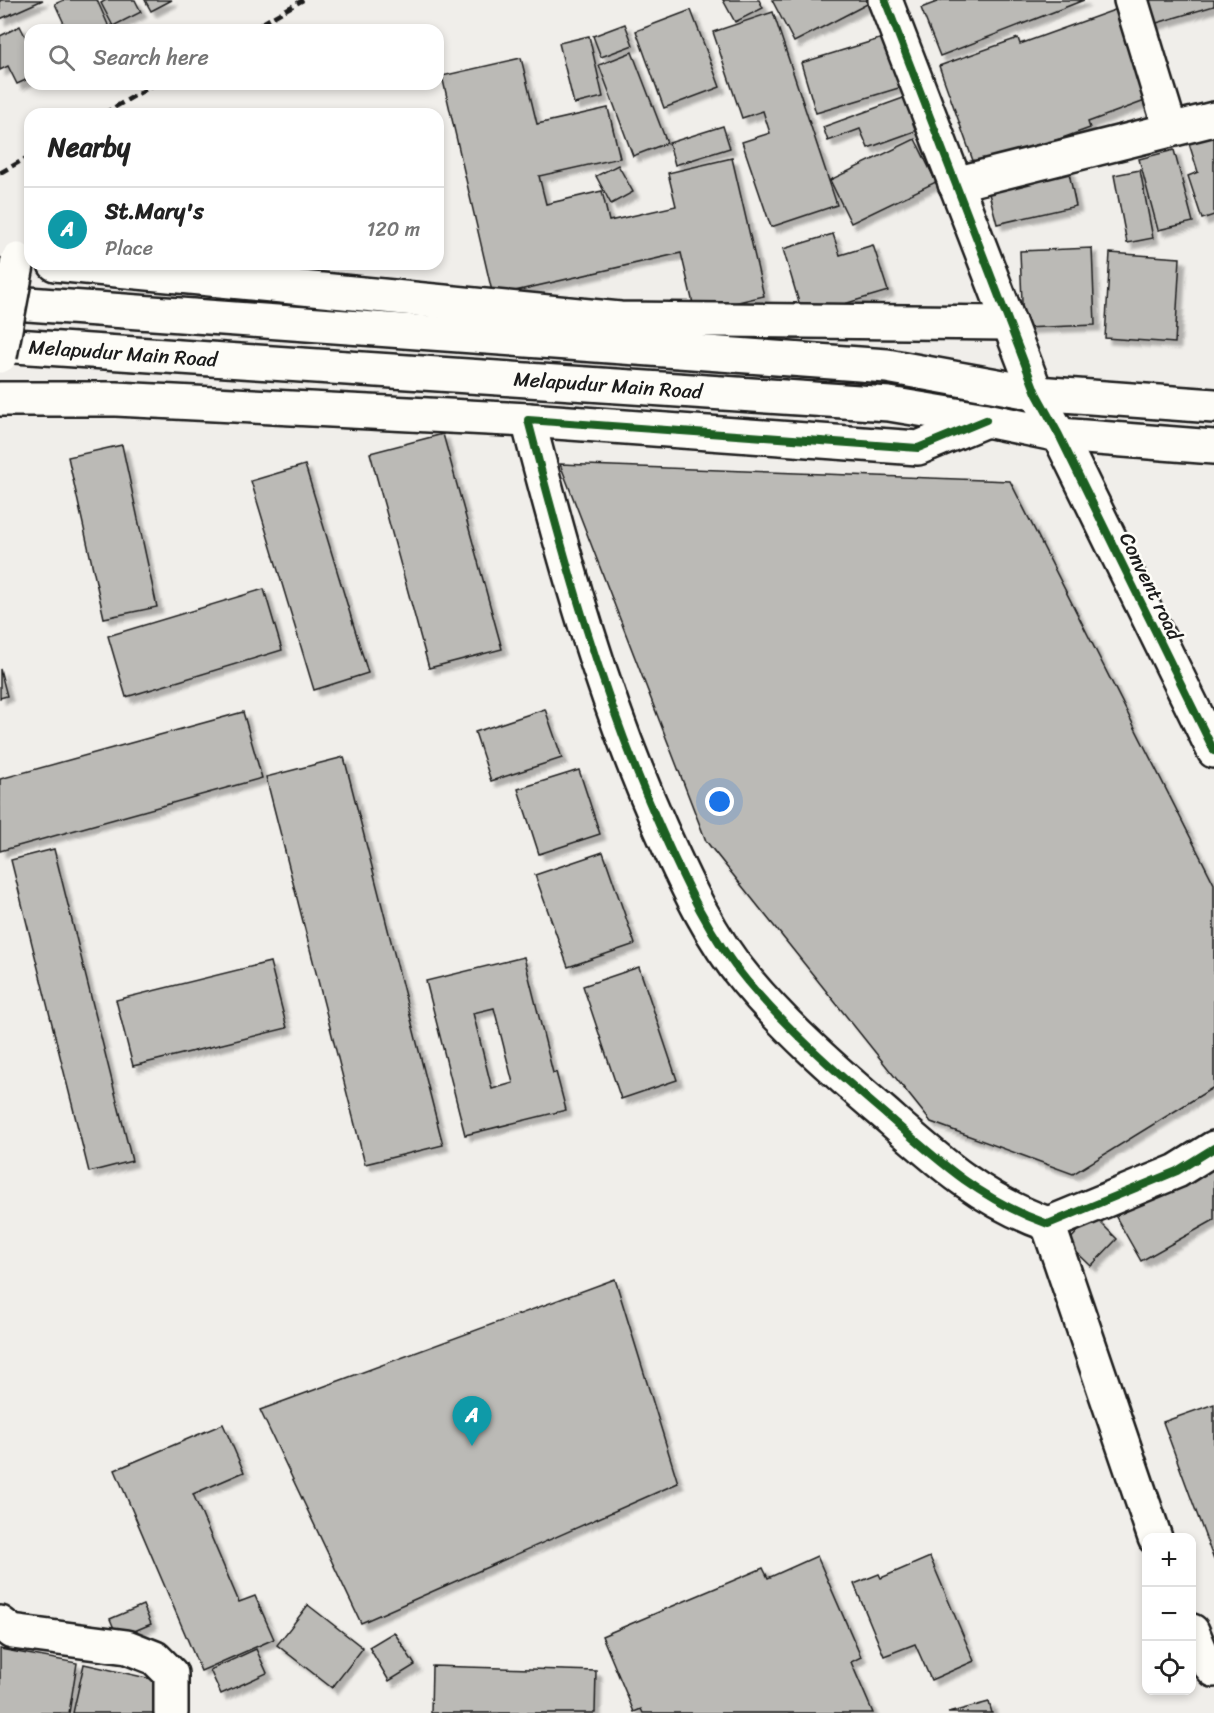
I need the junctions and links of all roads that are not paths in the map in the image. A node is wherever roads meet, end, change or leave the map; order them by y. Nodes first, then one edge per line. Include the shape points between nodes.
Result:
1 (885, 0) edge
2 (1131, 0) edge
3 (1214, 119) edge
4 (1170, 128) junction
5 (955, 184) junction
6 (24, 261) edge
7 (117, 270) edge
8 (0, 302) edge
9 (1009, 324) junction
10 (0, 345) edge
11 (0, 356) edge
12 (1035, 393) junction
13 (0, 399) edge
14 (1214, 406) edge
15 (528, 420) junction
16 (987, 420) junction
17 (1059, 435) junction
18 (1214, 447) edge
19 (1214, 751) edge
20 (1214, 1148) edge
21 (1048, 1224) junction
22 (1153, 1533) edge
23 (0, 1623) edge
24 (1196, 1641) edge
25 (1214, 1670) edge
26 (171, 1713) edge

1 - 5 street, Convent road
2 - 4 street
3 - 4 street
4 - 5 street
5 - 9 street, Convent road
6 - 11 street, bridge
7 - 9 street via 620,319
8 - 12 street, Melapudur Main Road via 887,366
9 - 12 street, Convent road
10 - 16 street, Melapudur Main Road via 889,404
12 - 14 street, Melapudur Main Road
12 - 17 street, Convent road
13 - 15 street via 116,399
15 - 16 street via 918,448
15 - 21 street via 569,578 607,693 694,903 747,980 833,1070 960,1179 1022,1215
16 - 17 street, Melapudur Main Road
17 - 18 street, Melapudur Main Road
17 - 19 street, Convent road
20 - 21 street via 1177,1171
21 - 22 street
23 - 26 street via 12,1632 127,1647 155,1658 171,1674
24 - 25 street

